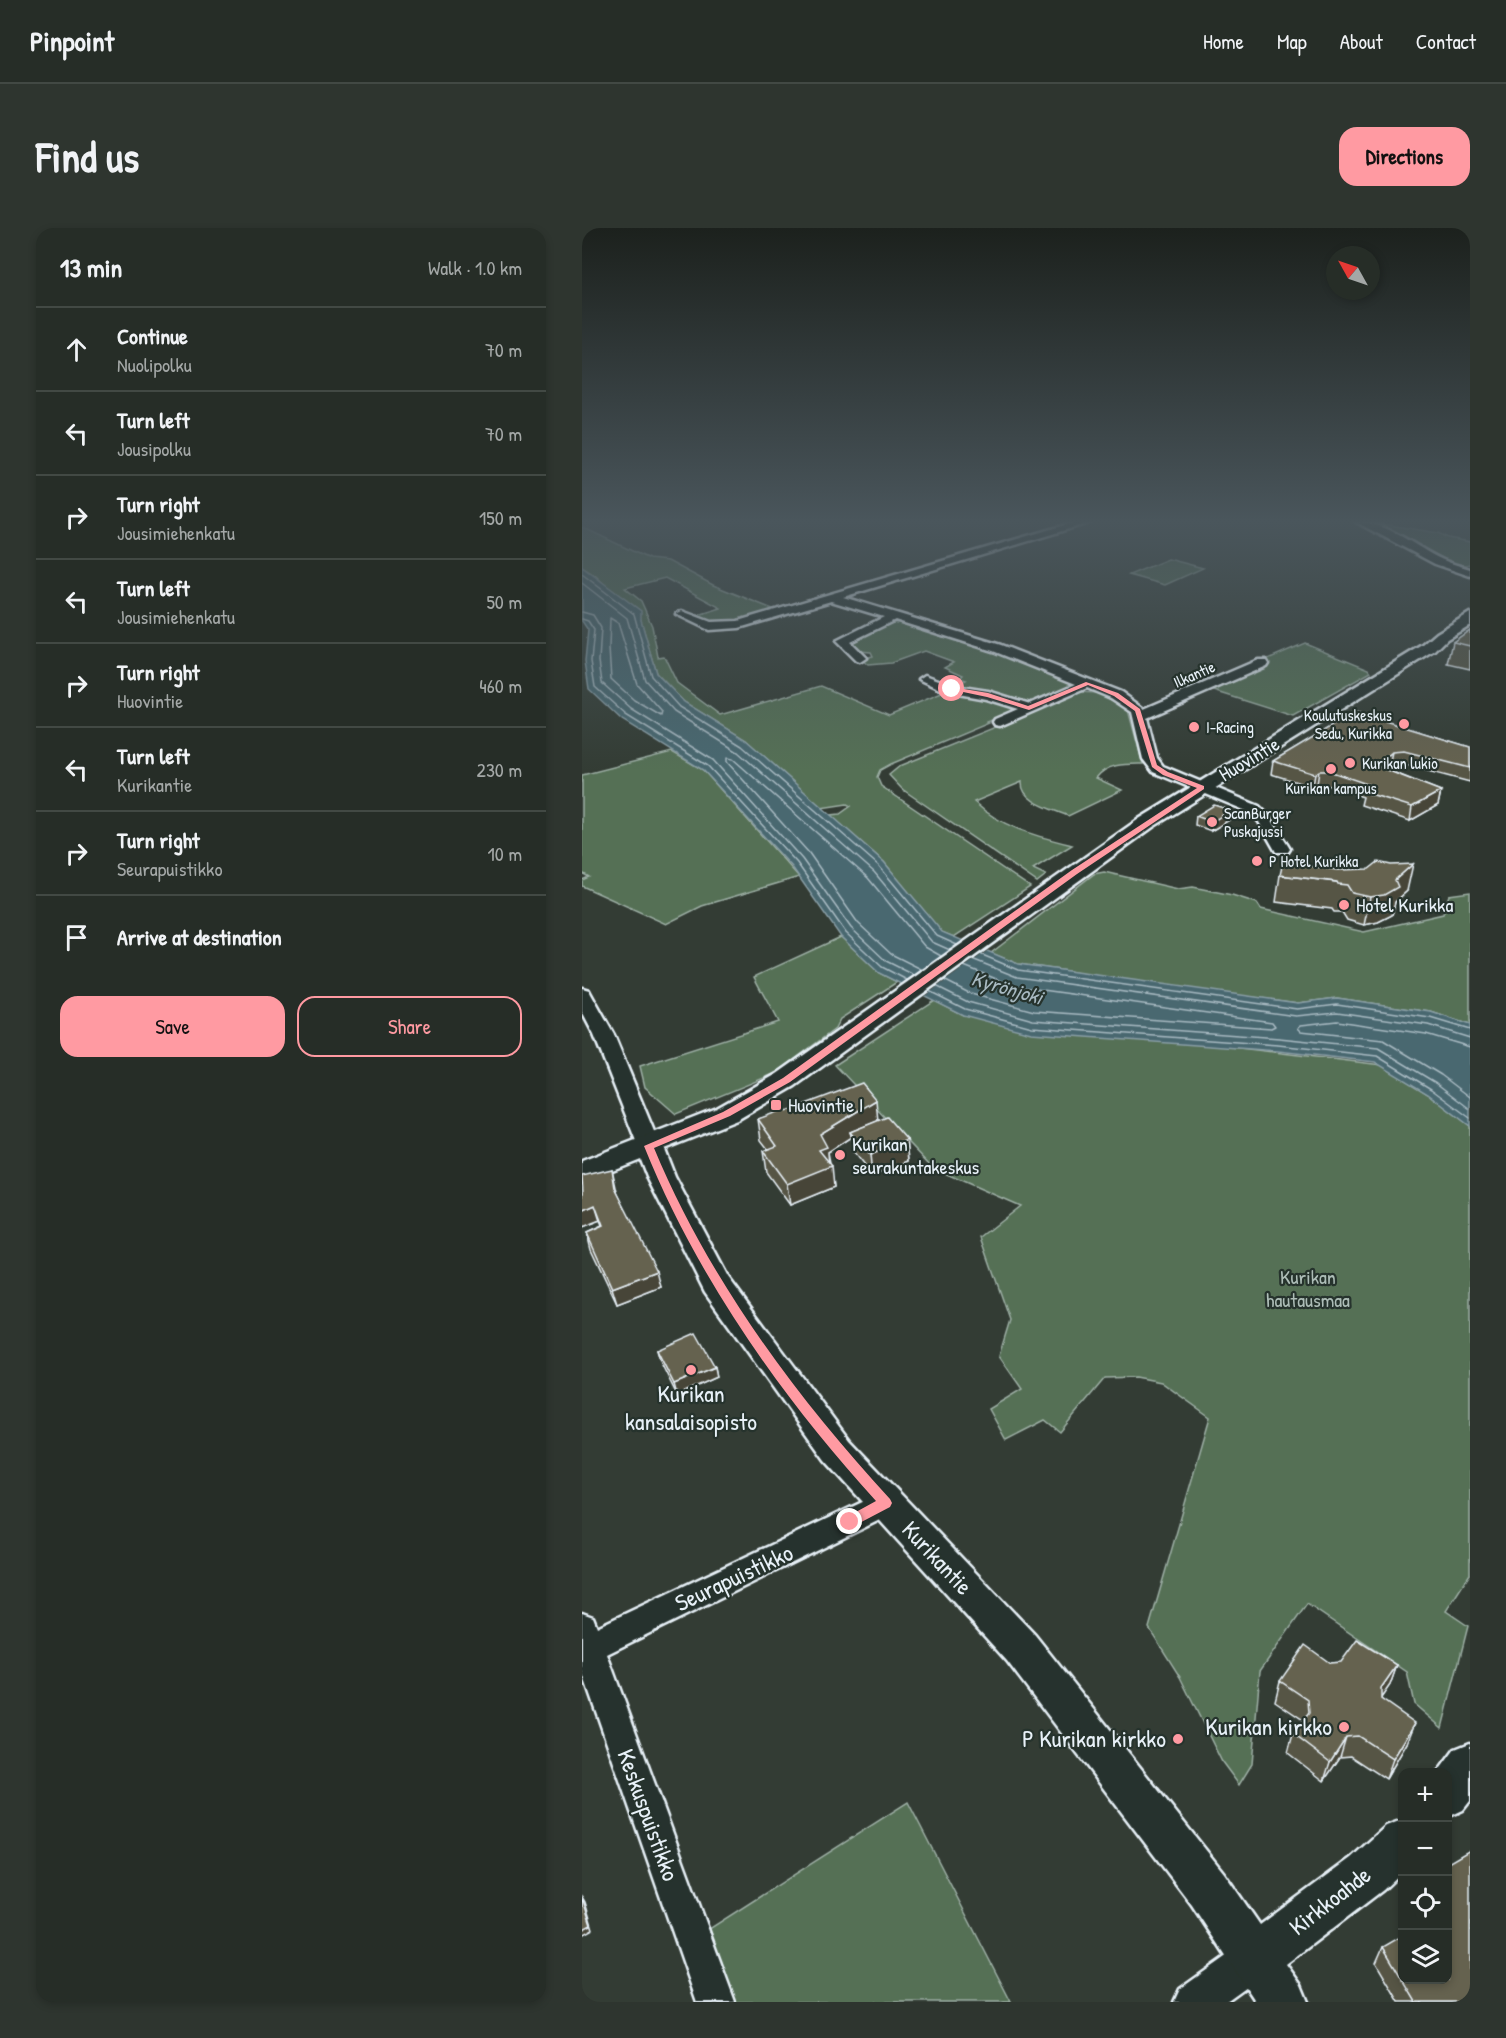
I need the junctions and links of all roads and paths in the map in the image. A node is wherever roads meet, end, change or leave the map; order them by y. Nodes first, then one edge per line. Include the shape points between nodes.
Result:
1 (811, 605) edge
2 (858, 605) edge
3 (682, 614) dead end
4 (895, 616) junction
5 (1470, 618) edge
6 (1470, 628) edge
7 (1429, 648) junction
8 (860, 658) dead end
9 (1262, 663) dead end
10 (925, 679) dead end
11 (1088, 683) junction
12 (1029, 708) junction
13 (1140, 716) junction
14 (1000, 722) dead end
15 (1202, 788) junction
16 (1282, 849) dead end
17 (582, 994) edge
18 (649, 1146) junction
19 (582, 1172) edge
20 (886, 1503) junction
21 (584, 1642) edge
22 (1470, 1764) edge
23 (1452, 1789) edge
24 (1398, 1846) edge
25 (1255, 1958) junction
26 (716, 2002) edge
27 (1193, 2002) edge
28 (1284, 2002) edge

1 - 3 street via 723,627 709,626
2 - 4 street
4 - 8 street via 842,641
4 - 11 street via 997,648
5 - 7 main road, Huovintie
6 - 7 main road, Huovintie
7 - 15 main road, Huovintie
9 - 13 street, Ilkantie
10 - 12 street
11 - 12 street
11 - 13 street via 1127,700
12 - 14 street
13 - 15 street via 1154,765 1165,774
15 - 16 street via 1265,820
15 - 18 main road, Huovintie via 1074,872 786,1080 727,1114
17 - 18 street, Kurikantie via 604,1035
18 - 19 main road, Huovintie
18 - 20 main road, Kurikantie via 729,1304 837,1450
20 - 21 street, Seurapuistikko via 815,1540
20 - 25 main road, Kurikantie via 1021,1648 1208,1889
21 - 26 street, Keskuspuistikko
22 - 23 main road
24 - 25 main road, Kirkkoahde via 1367,1874
25 - 27 street
25 - 28 main road, Kurikantie

